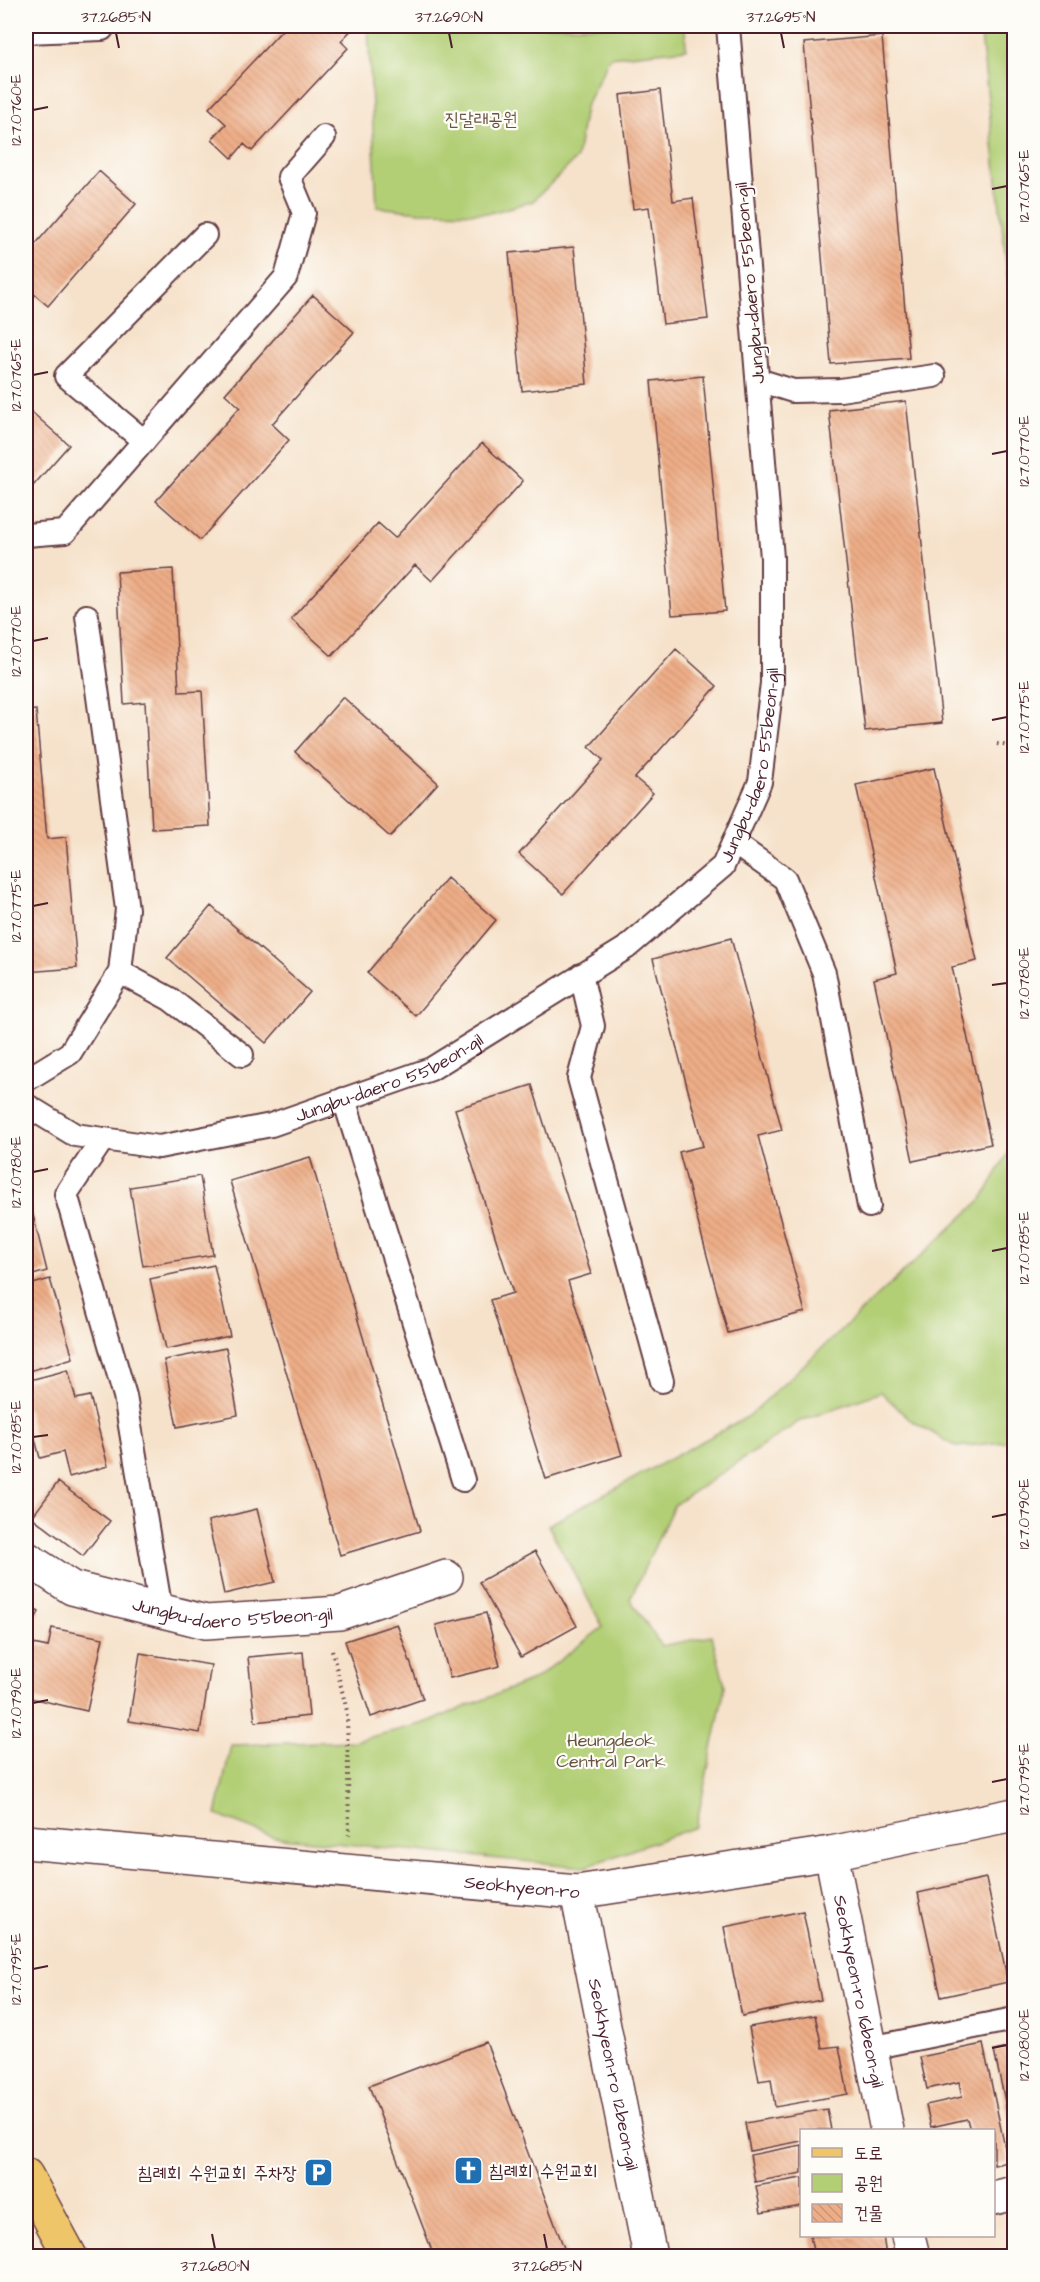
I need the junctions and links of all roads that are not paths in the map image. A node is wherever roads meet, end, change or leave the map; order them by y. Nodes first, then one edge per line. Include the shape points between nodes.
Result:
1 (104, 26) edge
2 (728, 26) edge
3 (26, 32) edge
4 (324, 137) dead end
5 (205, 235) dead end
6 (934, 376) dead end
7 (758, 380) junction
8 (144, 441) junction
9 (26, 536) edge
10 (87, 616) dead end
11 (734, 843) junction
12 (120, 972) junction
13 (581, 975) junction
14 (242, 1055) dead end
15 (26, 1080) edge
16 (344, 1099) junction
17 (26, 1105) edge
18 (103, 1139) junction
19 (870, 1206) dead end
20 (662, 1381) dead end
21 (464, 1480) dead end
22 (26, 1558) edge
23 (446, 1577) dead end
24 (161, 1611) junction
25 (1014, 1815) edge
26 (26, 1842) edge
27 (831, 1853) junction
28 (577, 1892) junction
29 (1014, 2019) edge
30 (870, 2048) junction
31 (887, 2129) edge
32 (26, 2175) edge
33 (1014, 2193) edge
34 (995, 2198) edge
35 (908, 2237) edge
36 (70, 2256) edge
37 (650, 2256) edge
38 (913, 2256) edge

1 - 3 lane
2 - 7 lane, Jungbu-daero 55beon-gil
4 - 8 lane via 289,177 304,213 286,277
5 - 8 lane via 66,376
6 - 7 lane via 840,390 793,391
7 - 11 lane, Jungbu-daero 55beon-gil via 772,558 772,683 760,782
8 - 9 lane via 65,532
10 - 12 lane via 127,909
11 - 13 lane, Jungbu-daero 55beon-gil via 723,866 626,948
11 - 19 lane via 785,879 824,973
12 - 14 lane via 170,999
12 - 15 lane via 70,1053
13 - 16 lane, Jungbu-daero 55beon-gil via 431,1068
13 - 20 lane via 593,1026 579,1078
16 - 18 lane, Jungbu-daero 55beon-gil via 272,1125 159,1147
16 - 21 lane
17 - 18 lane, Jungbu-daero 55beon-gil via 75,1135
18 - 24 lane via 66,1194 125,1396
22 - 24 street, Jungbu-daero 55beon-gil via 72,1588
23 - 24 street, Jungbu-daero 55beon-gil via 340,1613 206,1622
25 - 27 street, Seokhyeon-ro
26 - 28 street, Seokhyeon-ro
27 - 28 street, Seokhyeon-ro
27 - 30 street, Seokhyeon-ro 16beon-gil
28 - 37 street, Seokhyeon-ro 12beon-gil
29 - 30 lane
30 - 31 street, Seokhyeon-ro 16beon-gil
32 - 36 main road
33 - 34 street
35 - 38 street

